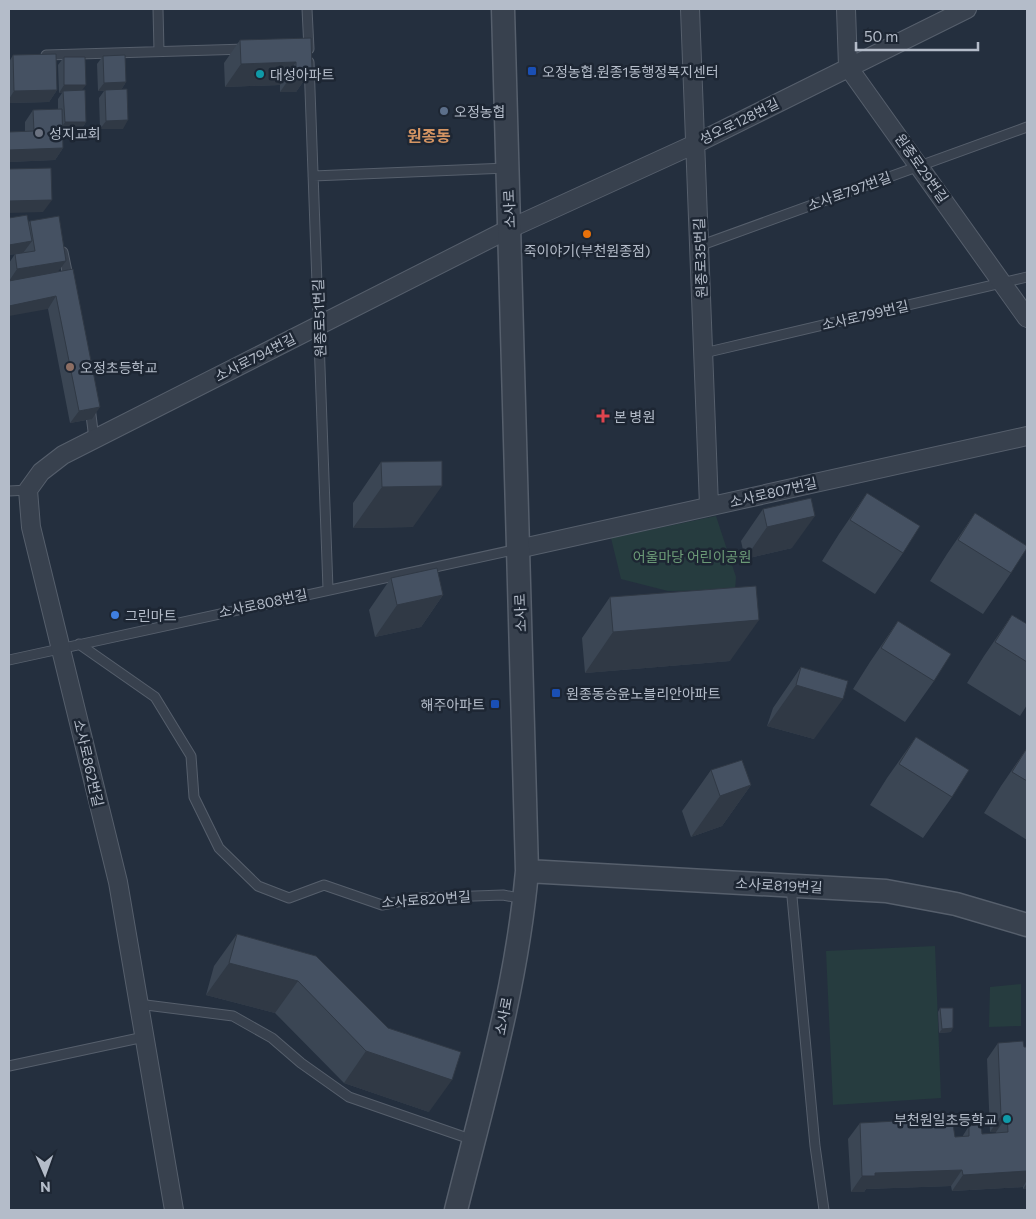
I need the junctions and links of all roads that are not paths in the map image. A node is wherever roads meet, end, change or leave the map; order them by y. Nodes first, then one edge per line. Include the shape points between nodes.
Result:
1 (158, 9) edge
2 (307, 9) edge
3 (503, 9) edge
4 (690, 9) edge
5 (846, 9) edge
6 (967, 9) edge
7 (298, 47) edge
8 (308, 47) junction
9 (259, 48) edge
10 (159, 51) junction
11 (38, 55) edge
12 (848, 68) junction
13 (1027, 127) edge
14 (695, 144) junction
15 (920, 166) junction
16 (508, 168) junction
17 (313, 176) junction
18 (509, 229) junction
19 (61, 244) edge
20 (699, 246) junction
21 (1027, 277) edge
22 (1002, 283) junction
23 (72, 290) edge
24 (1027, 318) edge
25 (319, 324) junction
26 (704, 352) junction
27 (88, 392) edge
28 (1027, 436) edge
29 (94, 439) junction
30 (28, 490) junction
31 (9, 491) edge
32 (709, 506) junction
33 (518, 549) junction
34 (328, 589) junction
35 (70, 646) junction
36 (9, 660) edge
37 (527, 870) junction
38 (791, 886) junction
39 (525, 899) junction
40 (1027, 925) edge
41 (138, 1004) junction
42 (144, 1037) junction
43 (9, 1066) edge
44 (473, 1140) junction
45 (174, 1210) edge
46 (456, 1210) edge
47 (824, 1210) edge

1 - 10 lane
2 - 8 lane, 원종로51번길
3 - 16 street, 소사로
4 - 14 street, 원종로35번길
5 - 12 street
6 - 12 street, 성오로128번길
7 - 8 lane
8 - 17 lane, 원종로51번길
9 - 10 lane
10 - 11 lane
12 - 14 street, 성오로128번길
12 - 15 street, 원종로29번길
13 - 15 lane, 소사로797번길
14 - 18 street, 성오로128번길
14 - 20 street, 원종로35번길
15 - 20 lane, 소사로797번길
15 - 22 street, 원종로29번길
16 - 17 lane
16 - 18 street, 소사로
17 - 25 lane, 원종로51번길
18 - 25 street, 소사로794번길
18 - 33 street, 소사로
19 - 23 lane
20 - 26 street, 원종로35번길
21 - 22 lane, 소사로799번길
22 - 24 street, 원종로29번길
22 - 26 lane, 소사로799번길
25 - 29 street, 소사로794번길
25 - 34 lane, 원종로51번길
26 - 32 street, 원종로35번길
27 - 29 lane
28 - 32 street, 소사로807번길
29 - 30 street, 소사로794번길 via 63,455 41,472
30 - 31 lane
30 - 35 street, 소사로862번길 via 30,527
32 - 33 street, 소사로807번길
33 - 34 lane, 소사로808번길
33 - 37 street, 소사로
34 - 35 lane, 소사로808번길
35 - 36 lane, 소사로808번길
35 - 39 lane, 소사로820번길 via 155,697 192,756 194,797 219,848 258,886 289,898 324,885 382,905 418,898 503,895
35 - 41 street, 소사로862번길 via 118,882
37 - 38 street, 소사로819번길
37 - 39 street, 소사로
38 - 40 street, 소사로819번길 via 886,891 956,904
38 - 47 lane
39 - 44 street, 소사로 via 501,1027
41 - 42 street, 소사로862번길
41 - 44 lane via 233,1016 272,1038 349,1097
42 - 43 lane
42 - 45 street, 소사로862번길
44 - 46 street, 소사로

